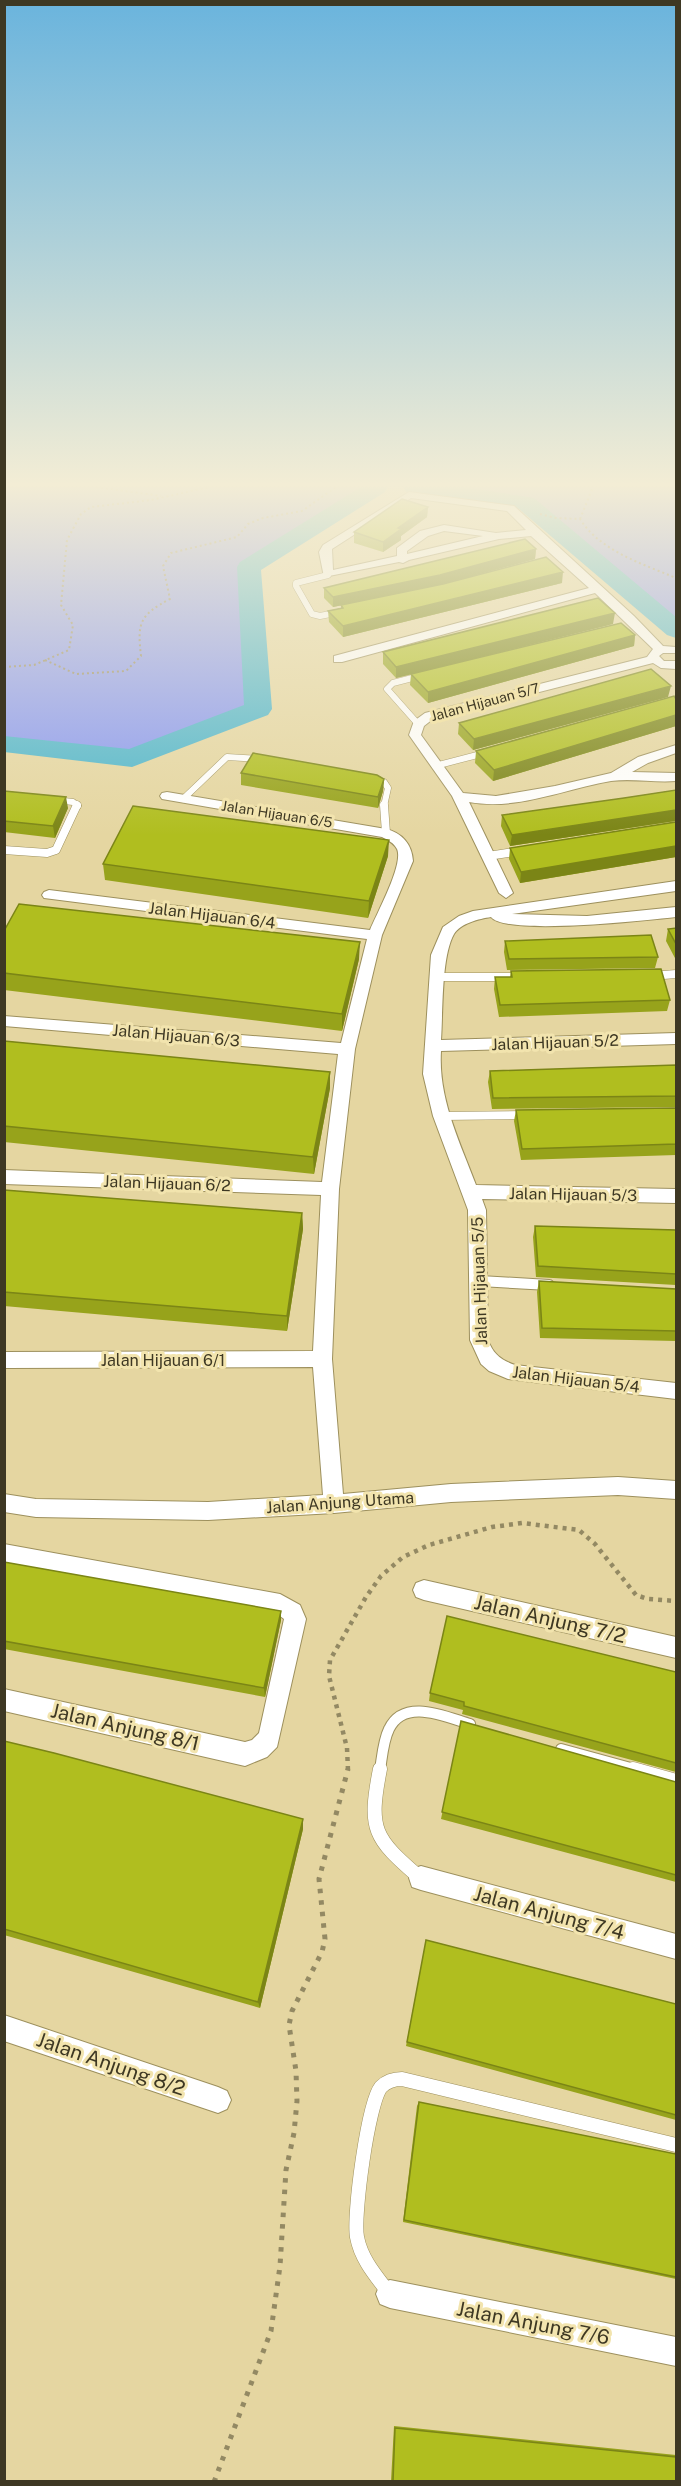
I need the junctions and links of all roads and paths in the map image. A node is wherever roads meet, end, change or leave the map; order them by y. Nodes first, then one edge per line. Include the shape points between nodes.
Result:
1 (61, 603) edge
2 (163, 603) edge
3 (306, 603) edge
4 (545, 603) edge
5 (611, 603) edge
6 (348, 610) edge
7 (676, 650) edge
8 (657, 654) junction
9 (338, 659) dead end
10 (45, 660) junction
11 (4, 667) edge
12 (675, 667) edge
13 (426, 675) edge
14 (418, 724) junction
15 (676, 749) edge
16 (493, 750) edge
17 (274, 762) edge
18 (435, 766) junction
19 (616, 776) junction
20 (676, 777) edge
21 (368, 779) edge
22 (167, 796) dead end
23 (459, 796) junction
24 (48, 799) edge
25 (183, 799) junction
26 (386, 833) junction
27 (535, 849) edge
28 (4, 850) edge
29 (488, 856) junction
30 (669, 887) edge
31 (506, 893) dead end
32 (49, 895) dead end
33 (602, 896) junction
34 (676, 912) edge
35 (478, 914) junction
36 (610, 920) junction
37 (375, 935) junction
38 (676, 974) edge
39 (644, 976) edge
40 (438, 977) junction
41 (518, 977) edge
42 (4, 1021) edge
43 (676, 1038) edge
44 (433, 1046) junction
45 (347, 1049) junction
46 (535, 1115) edge
47 (441, 1116) junction
48 (4, 1177) edge
49 (330, 1189) junction
50 (470, 1192) junction
51 (676, 1196) edge
52 (480, 1281) junction
53 (561, 1286) edge
54 (482, 1354) joint
55 (322, 1359) junction
56 (4, 1360) edge
57 (676, 1391) edge
58 (676, 1490) edge
59 (4, 1503) edge
60 (334, 1504) junction
61 (4, 1554) edge
62 (424, 1590) dead end
63 (676, 1601) edge
64 (676, 1648) edge
65 (4, 1700) edge
66 (487, 1729) edge
67 (554, 1747) edge
68 (676, 1781) edge
69 (421, 1878) joint
70 (676, 1947) edge
71 (4, 2028) edge
72 (218, 2100) dead end
73 (676, 2145) edge
74 (390, 2294) joint
75 (676, 2352) edge
76 (214, 2481) edge

1 - 10 path via 73,625 69,650
2 - 10 path via 146,612 137,628 141,656 126,671 76,674
3 - 6 lane via 312,614 324,616
4 - 9 street
5 - 8 street
7 - 8 street
8 - 12 street via 661,664
8 - 14 street, Jalan Hijauan 5/7 via 429,716
10 - 11 path via 34,665
13 - 14 lane via 393,683 387,689
14 - 18 street, Jalan Hijauan 5/7 via 415,735
15 - 19 street via 643,760
16 - 18 lane
17 - 25 lane via 227,757
18 - 23 street, Jalan Hijauan 5/7
19 - 20 street
19 - 23 street via 491,800
21 - 26 lane via 384,782 388,788 383,809
22 - 25 street, Jalan Hijauan 6/5
23 - 29 street, Jalan Hijauan 5/7
24 - 28 lane via 78,806 59,847 47,853
25 - 26 street, Jalan Hijauan 6/5
26 - 37 street via 399,839 406,861
27 - 29 lane
29 - 31 street, Jalan Hijauan 5/7
30 - 33 street, Jalan Hijauan 5/5
30 - 34 street
32 - 37 street, Jalan Hijauan 6/4
33 - 35 street, Jalan Hijauan 5/5
33 - 36 street
34 - 36 street
35 - 36 street via 520,920
35 - 40 street, Jalan Hijauan 5/5 via 448,930 439,956
37 - 45 street
38 - 39 lane
40 - 41 lane
40 - 44 street, Jalan Hijauan 5/5
42 - 45 street, Jalan Hijauan 6/3
43 - 44 street, Jalan Hijauan 5/2
44 - 47 street, Jalan Hijauan 5/5 via 430,1074
45 - 49 street
46 - 47 lane
47 - 50 street, Jalan Hijauan 5/5
48 - 49 street, Jalan Hijauan 6/2
49 - 55 street
50 - 51 street, Jalan Hijauan 5/3
50 - 52 street, Jalan Hijauan 5/5 via 477,1210
52 - 53 lane
52 - 54 street, Jalan Hijauan 5/5
54 - 57 street, Jalan Hijauan 5/4 via 493,1366 515,1373
55 - 56 street, Jalan Hijauan 6/1
55 - 60 street
58 - 60 street, Jalan Anjung Utama via 618,1486 451,1493
59 - 60 street, Jalan Anjung Utama via 36,1508 208,1511
61 - 65 street, Jalan Anjung 8/1 via 286,1607 292,1612 294,1626 268,1739 259,1749 245,1754
62 - 64 street, Jalan Anjung 7/2
63 - 76 path via 636,1595 579,1530 522,1523 492,1527 402,1557 366,1597 330,1660 329,1676 347,1748 348,1771 319,1880 324,1946 292,2011 290,2025 297,2101 286,2170 271,2331
66 - 69 lane via 420,1710 410,1710 392,1720 374,1811 375,1829 384,1845
67 - 68 lane
69 - 70 street, Jalan Anjung 7/4
71 - 72 street, Jalan Anjung 8/2
73 - 74 lane via 402,2079 384,2083 374,2100 355,2232 363,2260
74 - 75 street, Jalan Anjung 7/6

